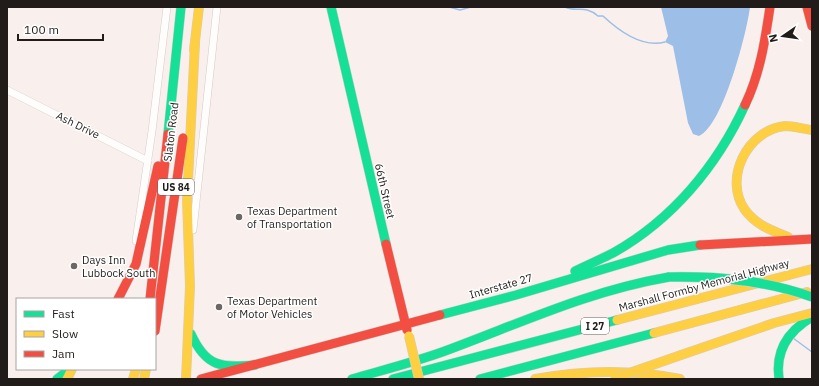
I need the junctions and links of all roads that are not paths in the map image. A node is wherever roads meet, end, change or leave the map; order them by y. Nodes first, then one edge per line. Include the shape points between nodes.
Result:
1 (167, 7) edge
2 (181, 7) edge
3 (199, 7) edge
4 (217, 7) edge
5 (331, 7) edge
6 (770, 7) edge
7 (807, 7) edge
8 (812, 26) edge
9 (195, 43) junction
10 (7, 90) edge
11 (170, 110) junction
12 (812, 130) edge
13 (148, 161) junction
14 (812, 239) edge
15 (812, 270) edge
16 (128, 279) junction
17 (190, 286) junction
18 (812, 291) edge
19 (812, 297) edge
20 (118, 298) edge
21 (150, 298) edge
22 (465, 309) junction
23 (812, 313) edge
24 (812, 318) edge
25 (156, 323) edge
26 (406, 325) junction
27 (189, 330) junction
28 (255, 365) junction
29 (70, 370) edge
30 (57, 379) edge
31 (186, 379) edge
32 (201, 379) edge
33 (352, 379) edge
34 (393, 379) edge
35 (419, 379) edge
36 (480, 379) edge
37 (535, 379) edge
38 (613, 379) edge
39 (680, 379) edge
40 (779, 379) edge

1 - 13 street, Slaton Road
2 - 11 main road, Slaton Road / US 84
3 - 9 main road, Slaton Road / US 84
4 - 17 street via 195,204
5 - 26 main road, 66th Street
6 - 22 main road via 762,55 742,114 718,155 686,196 645,231 604,258 566,275
7 - 8 main road
9 - 17 main road via 187,200
9 - 25 main road, Slaton Road / US 84
10 - 13 street, Ash Drive
11 - 16 main road via 140,249
11 - 21 main road, Slaton Road / US 84
12 - 14 main road via 784,126 766,131 756,138 744,151 735,186 743,208 762,229 783,236
13 - 16 street, Slaton Road
14 - 22 main road, Interstate 27 via 685,247
15 - 34 main road, Marshall Formby Memorial Highway / I 27
16 - 20 main road
17 - 27 main road
18 - 36 main road, I 27
19 - 33 main road, bridge via 793,289 750,280 706,276 643,281 602,290 444,351
22 - 26 main road, Interstate 27
23 - 38 main road, bridge via 767,325
24 - 40 main road via 800,324 786,339 778,366
26 - 28 main road, Interstate 27
26 - 35 main road, 66th Street, bridge
27 - 28 main road via 196,348 215,364 231,367
27 - 31 main road
28 - 32 main road, Interstate 27
29 - 30 main road
37 - 39 main road via 602,370 654,372

